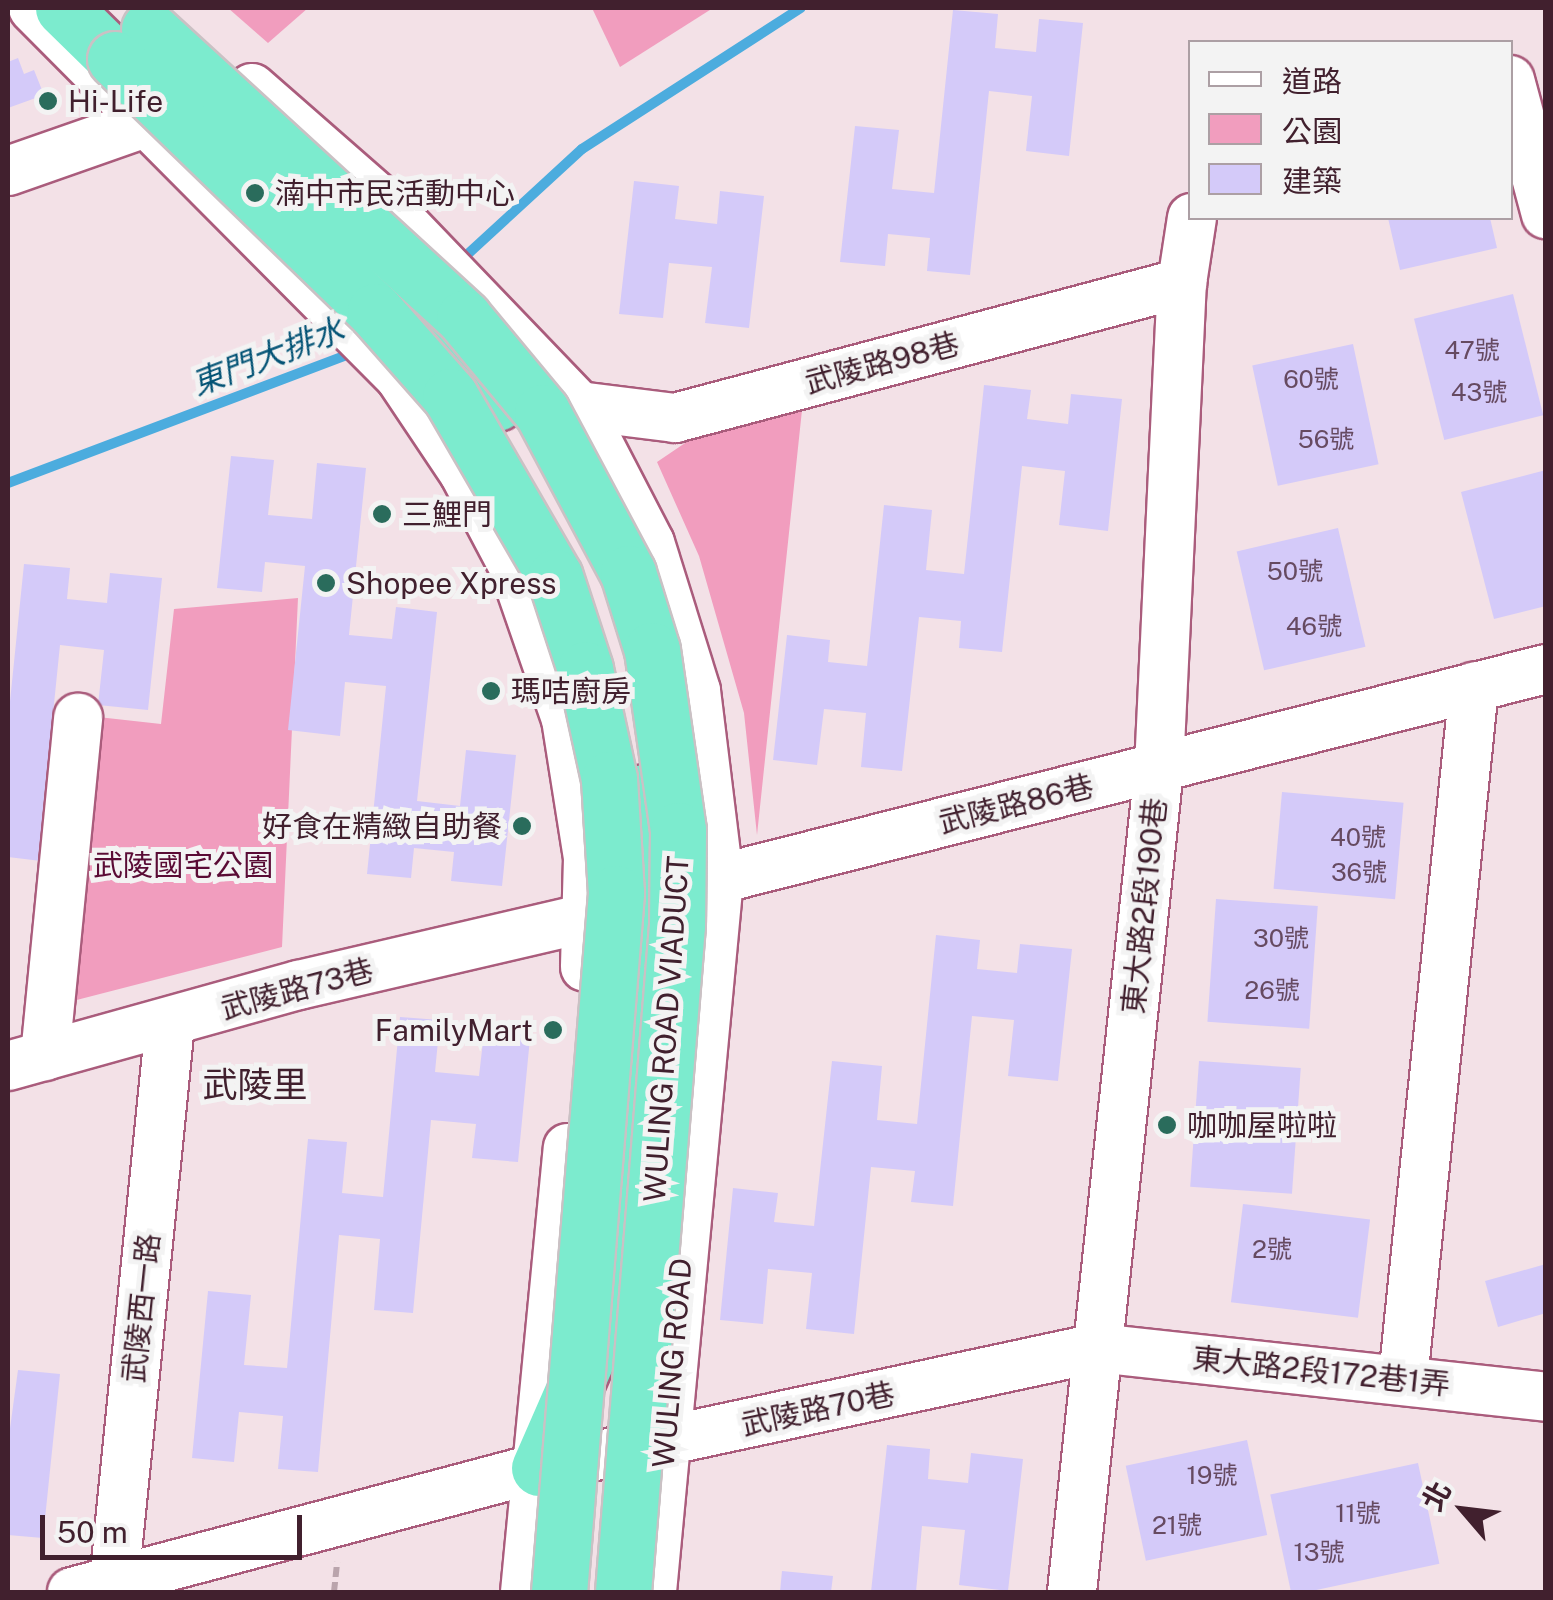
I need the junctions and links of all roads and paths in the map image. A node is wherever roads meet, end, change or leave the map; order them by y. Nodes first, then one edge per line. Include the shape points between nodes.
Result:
1 (33, 8) edge
2 (63, 8) edge
3 (139, 26) edge
4 (205, 78) junction
5 (1513, 91) edge
6 (142, 124) junction
7 (8, 171) edge
8 (1546, 214) edge
9 (1192, 220) edge
10 (1182, 283) junction
11 (562, 398) junction
12 (450, 454) junction
13 (1546, 669) edge
14 (1474, 687) junction
15 (78, 718) dead end
16 (1159, 768) junction
17 (719, 880) junction
18 (588, 918) junction
19 (170, 1024) junction
20 (26, 1061) edge
21 (613, 1299) junction
22 (1097, 1348) junction
23 (1403, 1379) junction
24 (1546, 1397) edge
25 (664, 1443) junction
26 (539, 1468) junction
27 (100, 1589) edge
28 (525, 1592) edge
29 (559, 1592) edge
30 (623, 1592) edge
31 (652, 1592) edge
32 (1072, 1592) edge

1 - 6 street
2 - 3 highway, WULING ROAD VIADUCT
3 - 4 street
3 - 21 highway, bridge via 258,162 454,348 498,403 575,542 606,621 644,792 648,908
3 - 29 highway, WULING ROAD VIADUCT, bridge via 450,396 555,577 585,669 609,780 616,892
3 - 30 highway, WULING ROAD VIADUCT, bridge via 450,305 542,412 628,573 652,650 676,810 677,924
4 - 6 street
4 - 11 street, WULING ROAD via 388,207 482,299
4 - 11 street via 346,242 444,335
5 - 8 street
6 - 7 street
6 - 12 street via 399,376
9 - 10 street, 東大路2段190巷
10 - 11 street, 武陵路98巷 via 675,418
10 - 16 street, 東大路2段190巷
11 - 12 street
11 - 17 street, WULING ROAD via 622,482 674,610 699,708
12 - 18 street via 514,566 548,653 580,794
13 - 14 street, 武陵路86巷
14 - 16 street, 武陵路86巷
14 - 23 street
15 - 20 street
16 - 17 street, 武陵路86巷
16 - 22 street, 東大路2段190巷
17 - 25 street, WULING ROAD
18 - 19 street, 武陵路73巷 via 300,984
18 - 26 street
19 - 20 street, 武陵路73巷
19 - 27 street, 武陵西一路
21 - 25 highway
21 - 26 highway
22 - 23 street, 東大路2段172巷1弄
22 - 25 street, 武陵路70巷
22 - 32 street, 東大路2段190巷
23 - 24 street, 東大路2段172巷1弄
25 - 26 street, 武陵路70巷
25 - 31 street, WULING ROAD
26 - 27 street, 武陵路70巷
26 - 28 street

